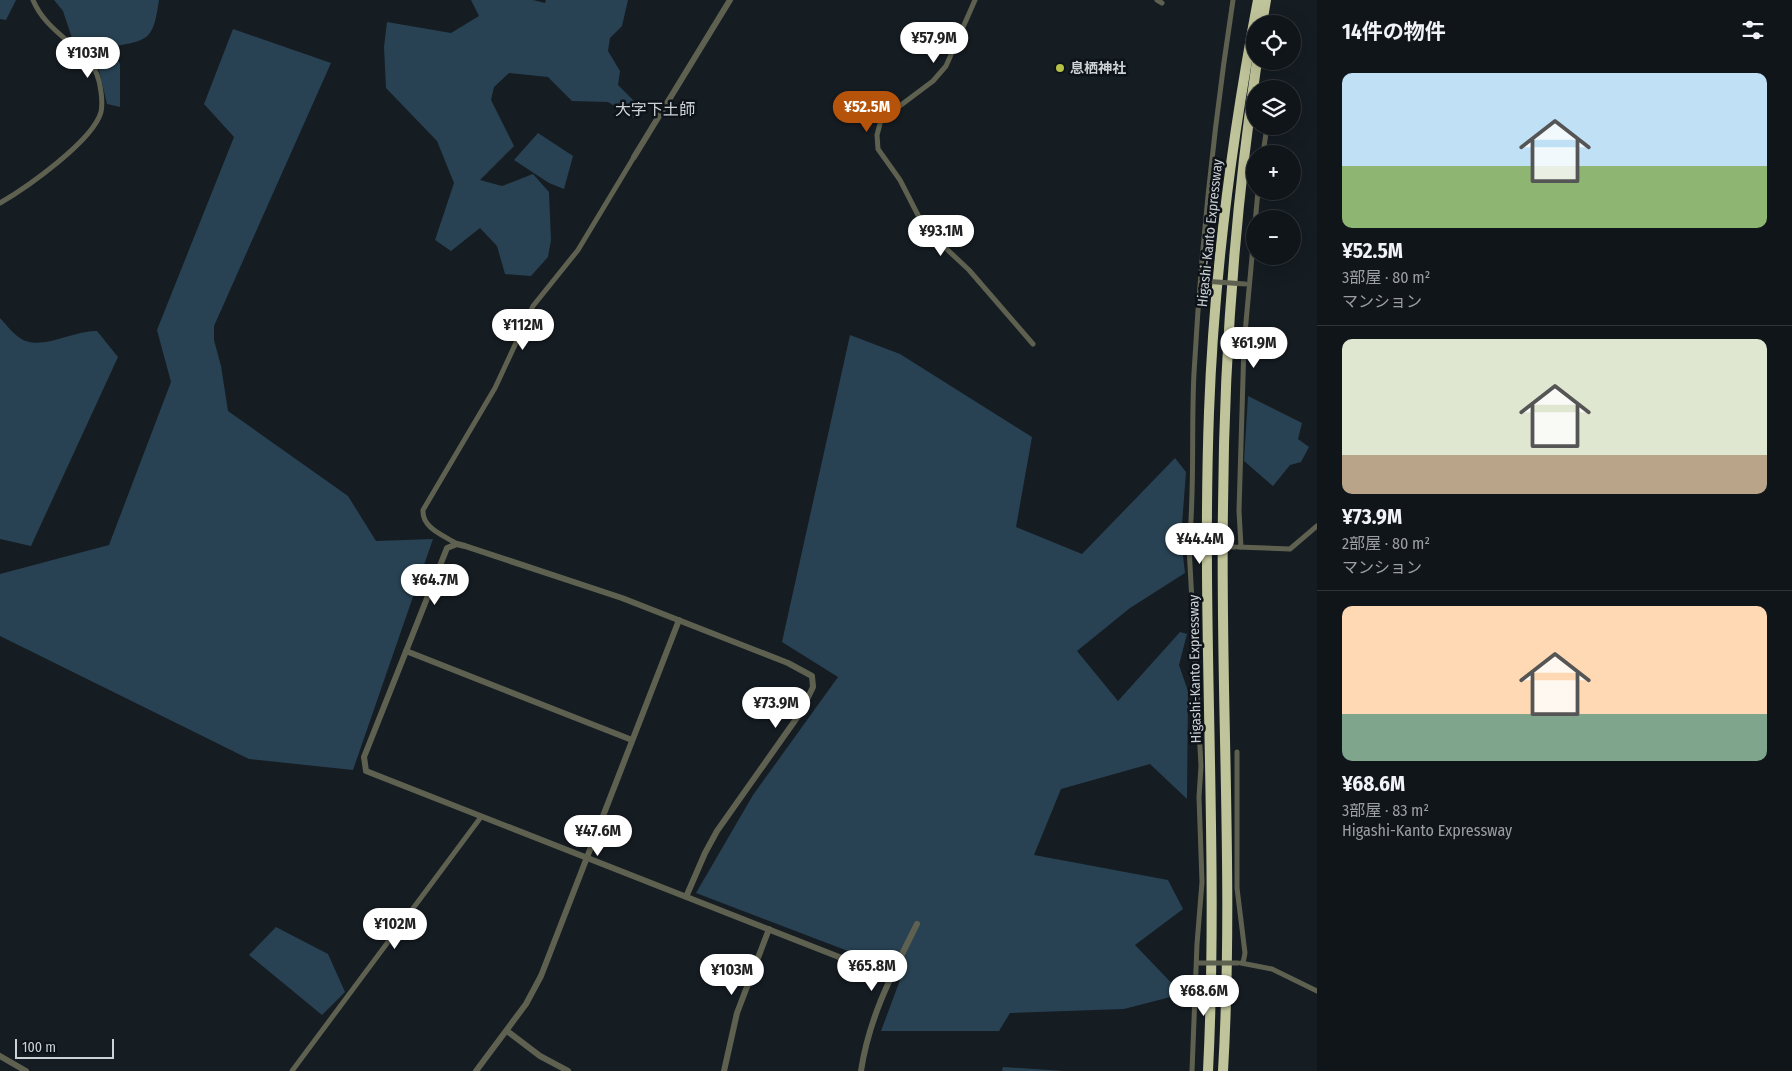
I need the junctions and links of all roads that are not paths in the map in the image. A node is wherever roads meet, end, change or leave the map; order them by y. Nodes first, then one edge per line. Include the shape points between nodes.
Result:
1 (33, 0) edge
2 (730, 0) edge
3 (974, 0) edge
4 (1233, 0) edge
5 (1258, 0) edge
6 (1266, 0) edge
7 (1264, 15) edge
8 (1256, 70) edge
9 (634, 158) joint
10 (1257, 200) edge
11 (0, 203) edge
12 (1201, 281) junction
13 (1246, 284) junction
14 (1034, 344) dead end
15 (1317, 526) edge
16 (457, 544) junction
17 (1189, 547) junction
18 (1238, 547) junction
19 (679, 620) junction
20 (406, 651) junction
21 (632, 740) junction
22 (1237, 752) dead end
23 (482, 817) junction
24 (586, 858) junction
25 (686, 897) junction
26 (917, 924) dead end
27 (769, 929) junction
28 (1198, 963) junction
29 (1241, 963) junction
30 (890, 977) junction
31 (1317, 991) edge
32 (507, 1031) junction
33 (0, 1056) edge
34 (26, 1071) edge
35 (292, 1071) edge
36 (476, 1071) edge
37 (568, 1071) edge
38 (724, 1071) edge
39 (861, 1071) edge
40 (1192, 1071) edge
41 (1208, 1071) edge
42 (1223, 1071) edge

1 - 11 street via 46,22 90,62 101,90 101,110 87,134 57,162
2 - 9 street
3 - 14 street via 946,66 933,81 881,120 877,134 878,149 900,180 921,221
4 - 12 street via 1209,171
5 - 41 highway, Higashi-Kanto Expressway via 1227,192 1212,360 1208,505 1212,907
6 - 7 highway
8 - 42 highway, Higashi-Kanto Expressway via 1235,240 1224,415 1227,908
9 - 16 street via 578,250 533,306 495,388 423,510 423,518 429,527
10 - 13 street
12 - 13 street, bridge
12 - 17 street via 1193,396
13 - 18 street
15 - 18 street via 1290,549
16 - 19 street
16 - 20 street via 444,552
17 - 18 street, bridge
17 - 28 street via 1201,766 1202,882
19 - 21 street
19 - 25 street via 807,671 814,681 802,712 713,838
20 - 21 street
20 - 23 street via 364,757 366,771
21 - 24 street
22 - 29 street via 1237,888 1245,953
23 - 24 street
23 - 35 street
24 - 25 street
24 - 32 street via 541,976
25 - 27 street
26 - 30 street
27 - 30 street
27 - 38 street via 737,1012
28 - 29 street, bridge
28 - 40 street
29 - 31 street via 1272,969
30 - 39 street via 870,1025
32 - 36 street
32 - 37 street via 540,1056
33 - 34 street

